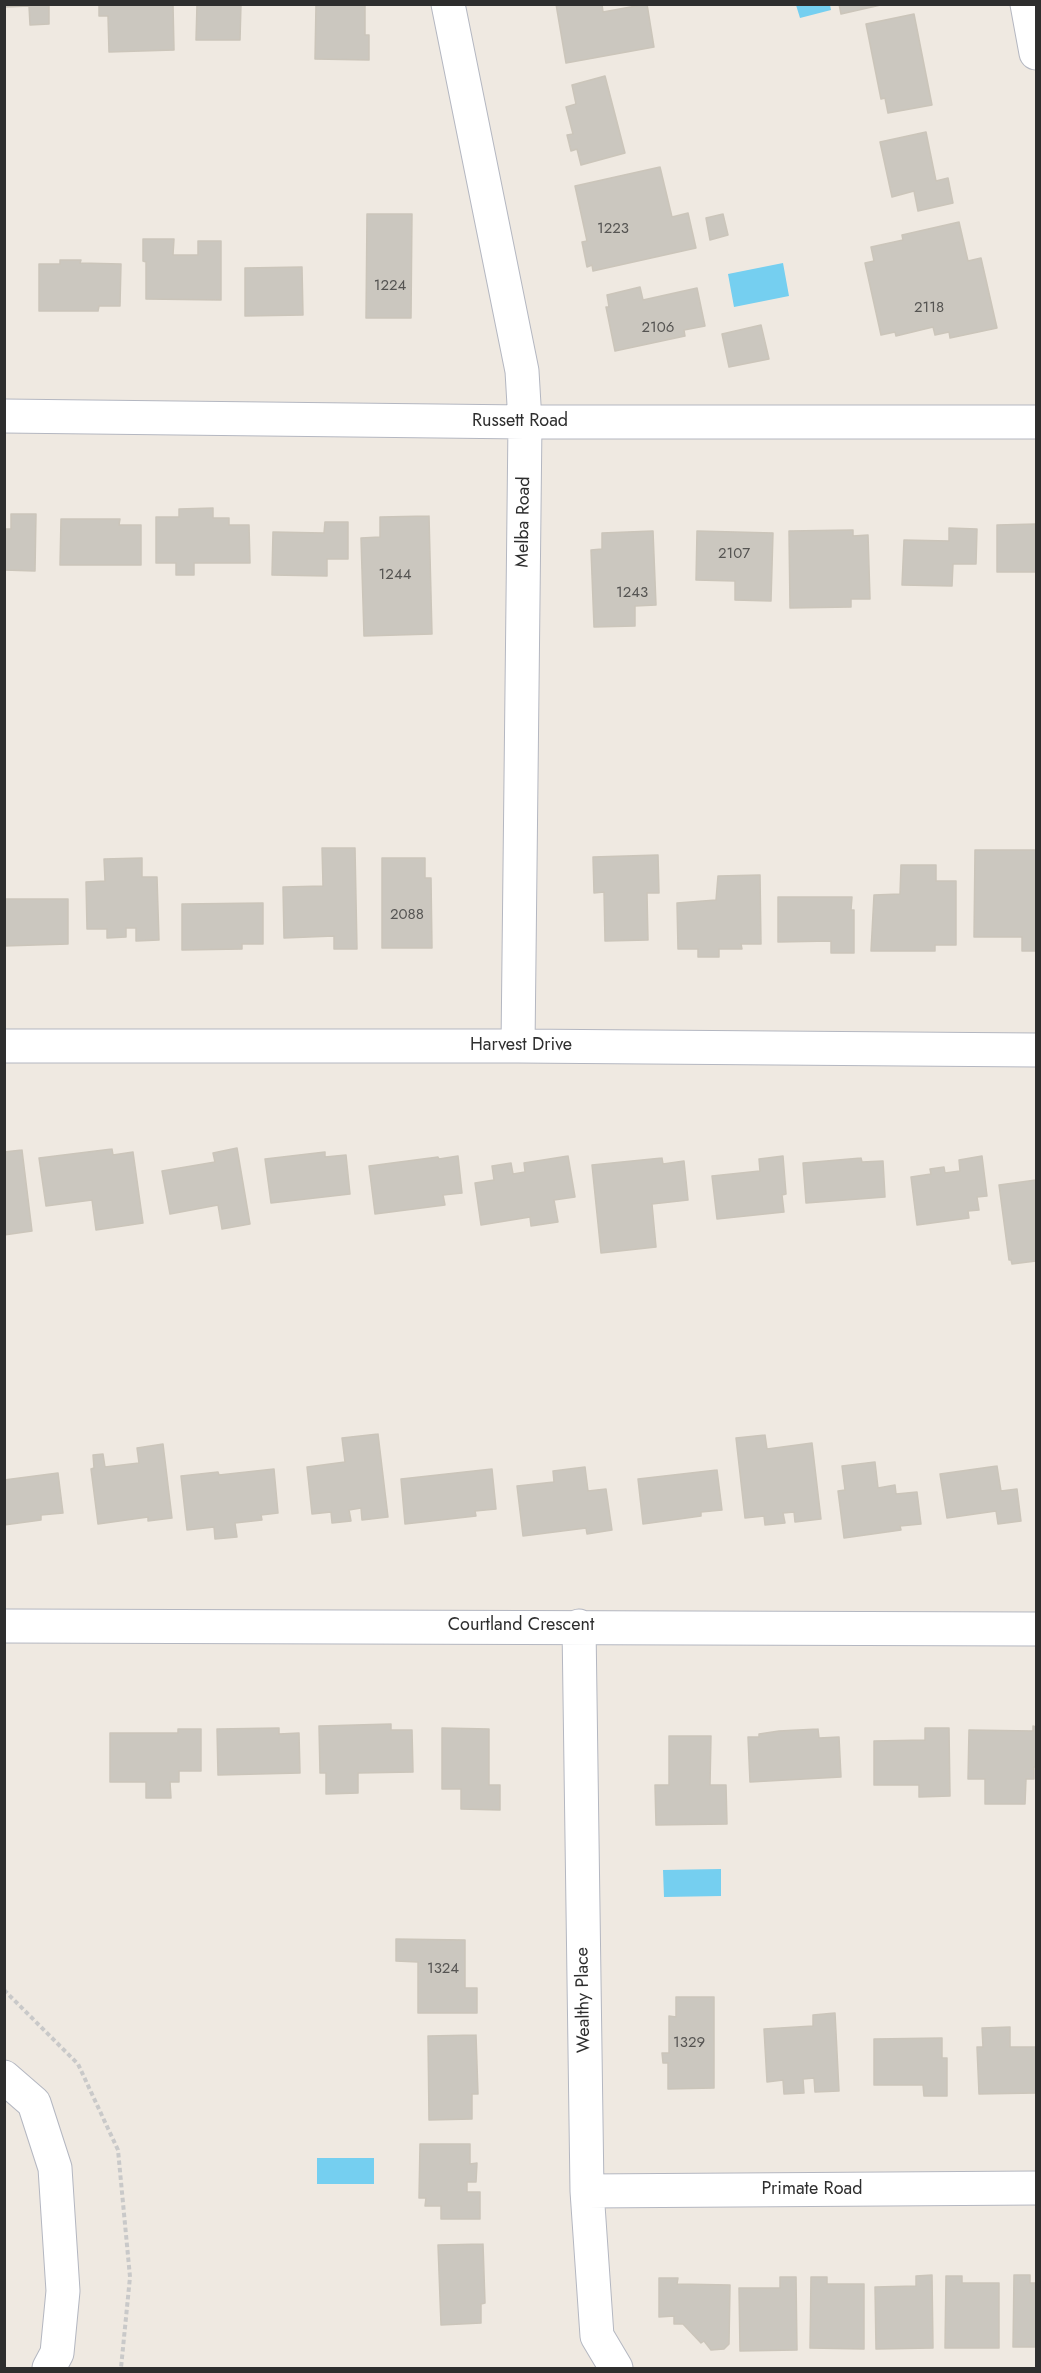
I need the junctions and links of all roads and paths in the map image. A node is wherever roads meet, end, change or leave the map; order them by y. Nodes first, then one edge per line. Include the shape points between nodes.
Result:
1 (448, 4) edge
2 (1027, 4) edge
3 (1036, 53) edge
4 (4, 416) edge
5 (525, 422) junction
6 (1036, 422) edge
7 (4, 1046) edge
8 (518, 1046) junction
9 (1036, 1050) edge
10 (4, 1626) edge
11 (579, 1626) junction
12 (1036, 1629) edge
13 (4, 1990) edge
14 (4, 2078) edge
15 (1036, 2188) edge
16 (587, 2191) junction
17 (49, 2368) edge
18 (122, 2368) edge
19 (616, 2368) edge

1 - 5 street, Melba Road via 522,371
2 - 3 street
4 - 5 street, Russett Road
5 - 6 street, Russett Road
5 - 8 street, Melba Road
7 - 8 street, Harvest Drive
8 - 9 street, Harvest Drive
10 - 11 street, Courtland Crescent
11 - 12 street, Courtland Crescent
11 - 16 street, Wealthy Place
13 - 18 path via 78,2064 118,2150 130,2277
14 - 17 street via 34,2103 55,2168 63,2291 57,2353
15 - 16 street, Primate Road
16 - 19 street, Wealthy Place via 597,2336

